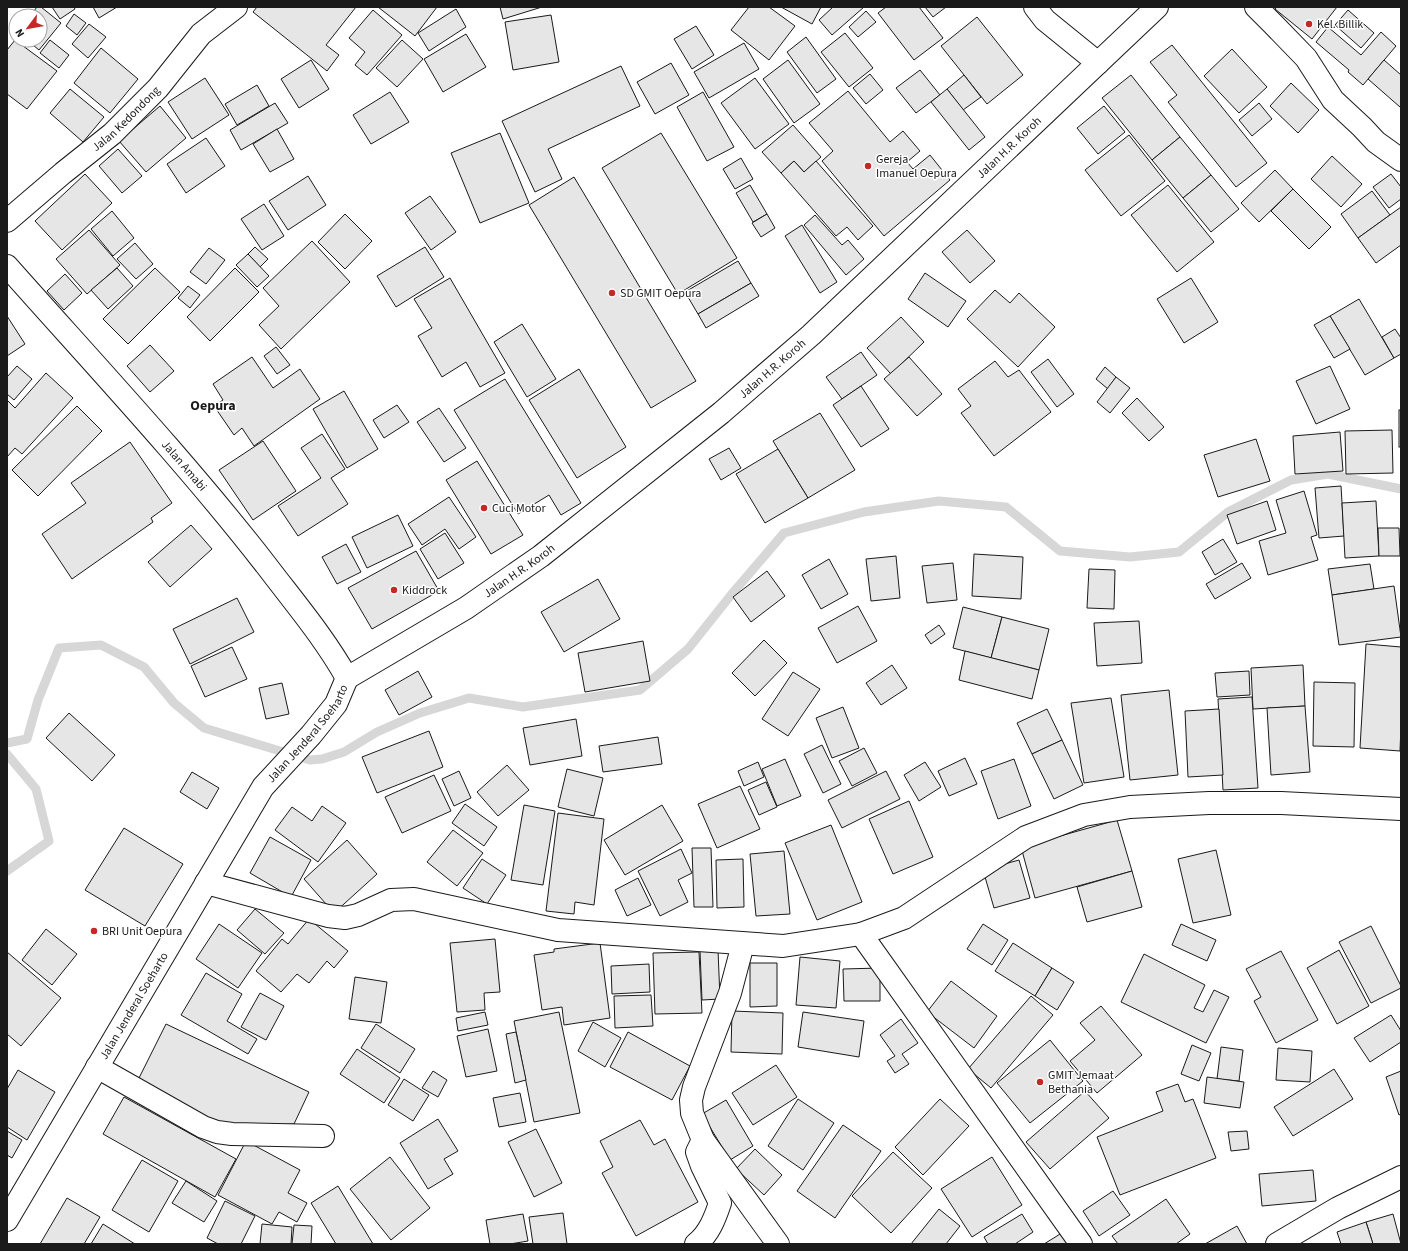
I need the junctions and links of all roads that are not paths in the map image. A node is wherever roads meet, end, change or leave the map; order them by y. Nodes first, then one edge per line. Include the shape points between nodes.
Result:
1 (236, 7) edge
2 (1035, 7) edge
3 (1157, 7) edge
4 (1256, 7) edge
5 (1098, 63) junction
6 (1401, 160) edge
7 (7, 220) edge
8 (7, 266) edge
9 (347, 678) junction
10 (1401, 808) edge
11 (206, 883) junction
12 (861, 934) junction
13 (744, 944) junction
14 (97, 1068) junction
15 (323, 1136) dead end
16 (703, 1140) junction
17 (1401, 1177) edge
18 (7, 1220) edge
19 (696, 1244) edge
20 (778, 1244) edge
21 (1081, 1244) edge
22 (1277, 1244) edge

1 - 7 street, Jalan Kedondong via 201,34 158,88 112,134
2 - 5 street via 1045,20
3 - 5 street, Jalan H.R. Koroh
4 - 6 street via 1306,58 1333,100 1376,142
5 - 9 street, Jalan H.R. Koroh via 811,335 721,413 541,556 466,608
8 - 9 street, Jalan Amabi via 191,473 316,630
9 - 11 street, Jalan Jenderal Soeharto via 336,704 263,787
10 - 12 street via 1281,803 1209,804 1130,807 1084,814 1026,837 904,918
11 - 13 street via 328,916 345,918 391,900 414,899 558,930
11 - 14 street, Jalan Jenderal Soeharto
12 - 13 street via 783,946
12 - 21 street
13 - 16 street via 730,993 691,1100 692,1113
14 - 15 street via 203,1128 232,1134
14 - 18 street, Jalan Jenderal Soeharto
16 - 19 street via 697,1152 720,1203 715,1219
16 - 20 street
17 - 22 street via 1338,1208

